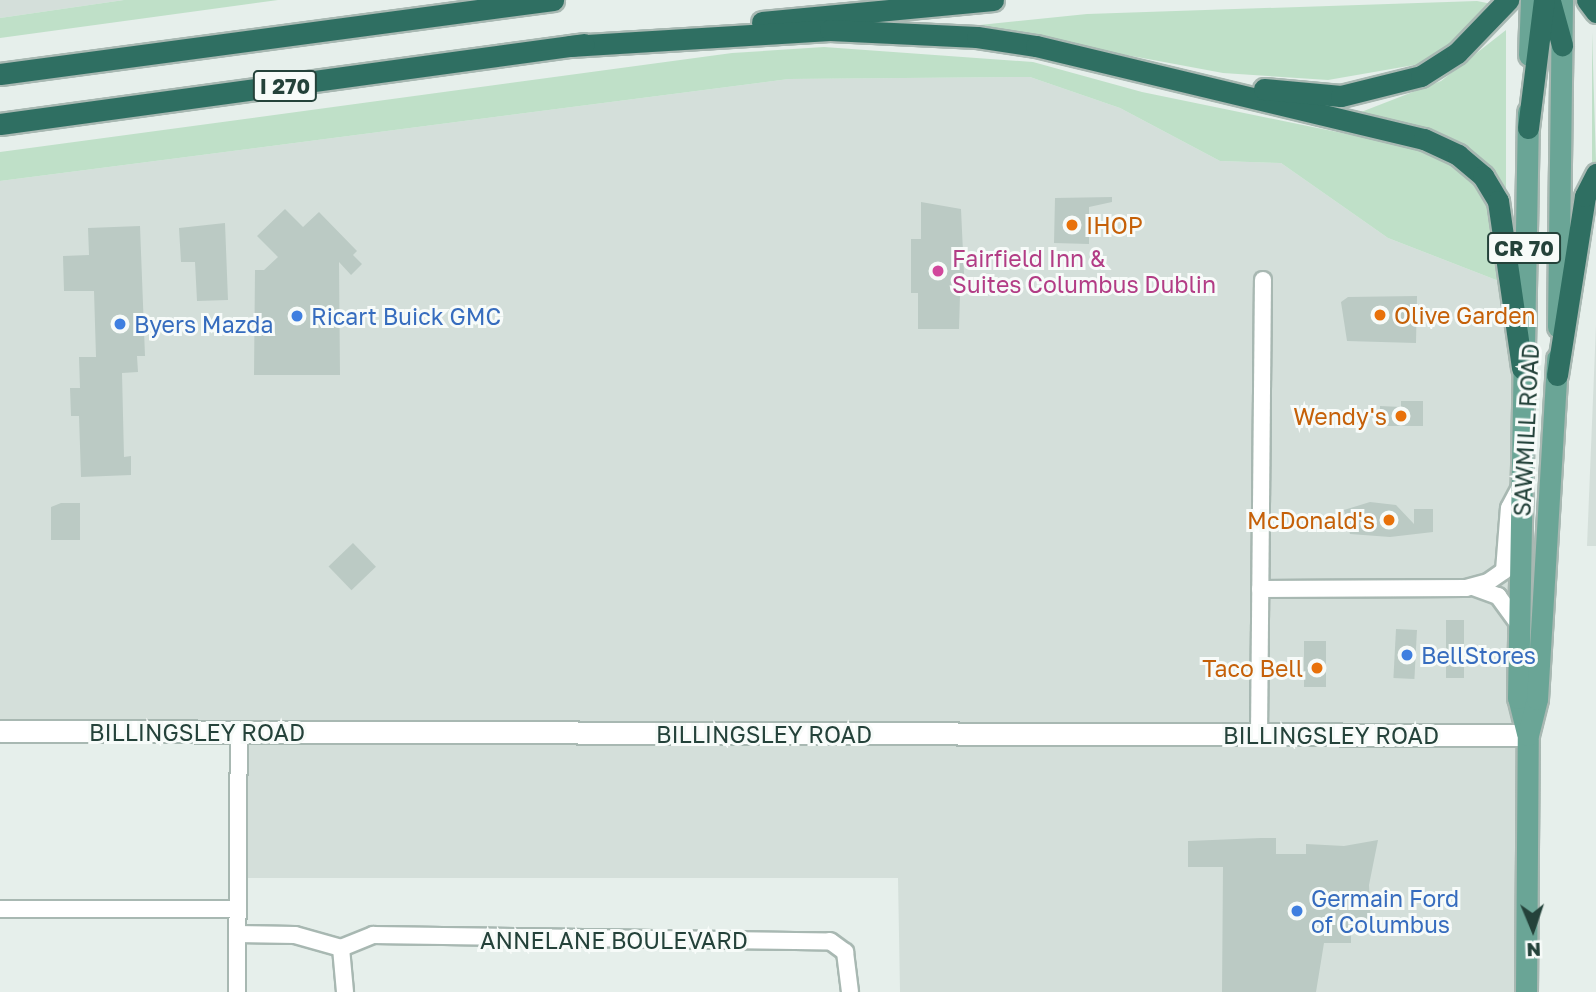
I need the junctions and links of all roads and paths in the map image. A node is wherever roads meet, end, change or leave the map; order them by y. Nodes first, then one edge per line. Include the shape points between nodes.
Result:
1 (553, 0) edge
2 (993, 0) edge
3 (1587, 0) edge
4 (1504, 7) edge
5 (1547, 9) edge
6 (1596, 12) edge
7 (1562, 45) joint
8 (570, 46) junction
9 (1151, 72) junction
10 (0, 74) edge
11 (0, 124) edge
12 (1528, 128) joint
13 (1596, 174) edge
14 (1263, 280) dead end
15 (1522, 368) junction
16 (1557, 375) junction
17 (1521, 485) junction
18 (1473, 587) junction
19 (1260, 589) junction
20 (1519, 625) junction
21 (0, 731) edge
22 (239, 732) junction
23 (1259, 734) junction
24 (1528, 735) junction
25 (0, 909) edge
26 (238, 909) junction
27 (237, 934) junction
28 (341, 948) junction
29 (237, 992) edge
30 (345, 992) edge
31 (850, 992) edge
32 (1526, 992) edge

1 - 10 highway, I 270
2 - 8 highway, I 270 via 823,14
3 - 6 highway
4 - 9 highway via 1457,53 1421,76 1341,96
5 - 7 highway
5 - 12 highway
7 - 16 main road, SAWMILL ROAD / CR 70
8 - 9 highway via 830,30 921,33 1036,46
8 - 11 highway, I 270
9 - 15 highway via 1424,139 1458,155 1483,176 1498,201
12 - 15 main road, SAWMILL ROAD / CR 70
13 - 16 highway via 1585,196
14 - 19 street
15 - 17 main road, SAWMILL ROAD / CR 70
16 - 24 main road, SAWMILL ROAD / CR 70 via 1537,699
17 - 18 street via 1509,508 1504,571
17 - 20 main road, SAWMILL ROAD / CR 70
18 - 19 street
18 - 20 street via 1498,596
19 - 23 street
20 - 24 main road, SAWMILL ROAD / CR 70 via 1518,698
21 - 22 street, BILLINGSLEY ROAD
22 - 23 street, BILLINGSLEY ROAD
22 - 26 street
23 - 24 street, BILLINGSLEY ROAD
24 - 32 main road, SAWMILL ROAD / CR 70
25 - 26 street
26 - 27 street
27 - 28 street via 295,935
27 - 29 street
28 - 30 street
28 - 31 street, ANNELANE BOULEVARD via 373,935 830,941 845,952

